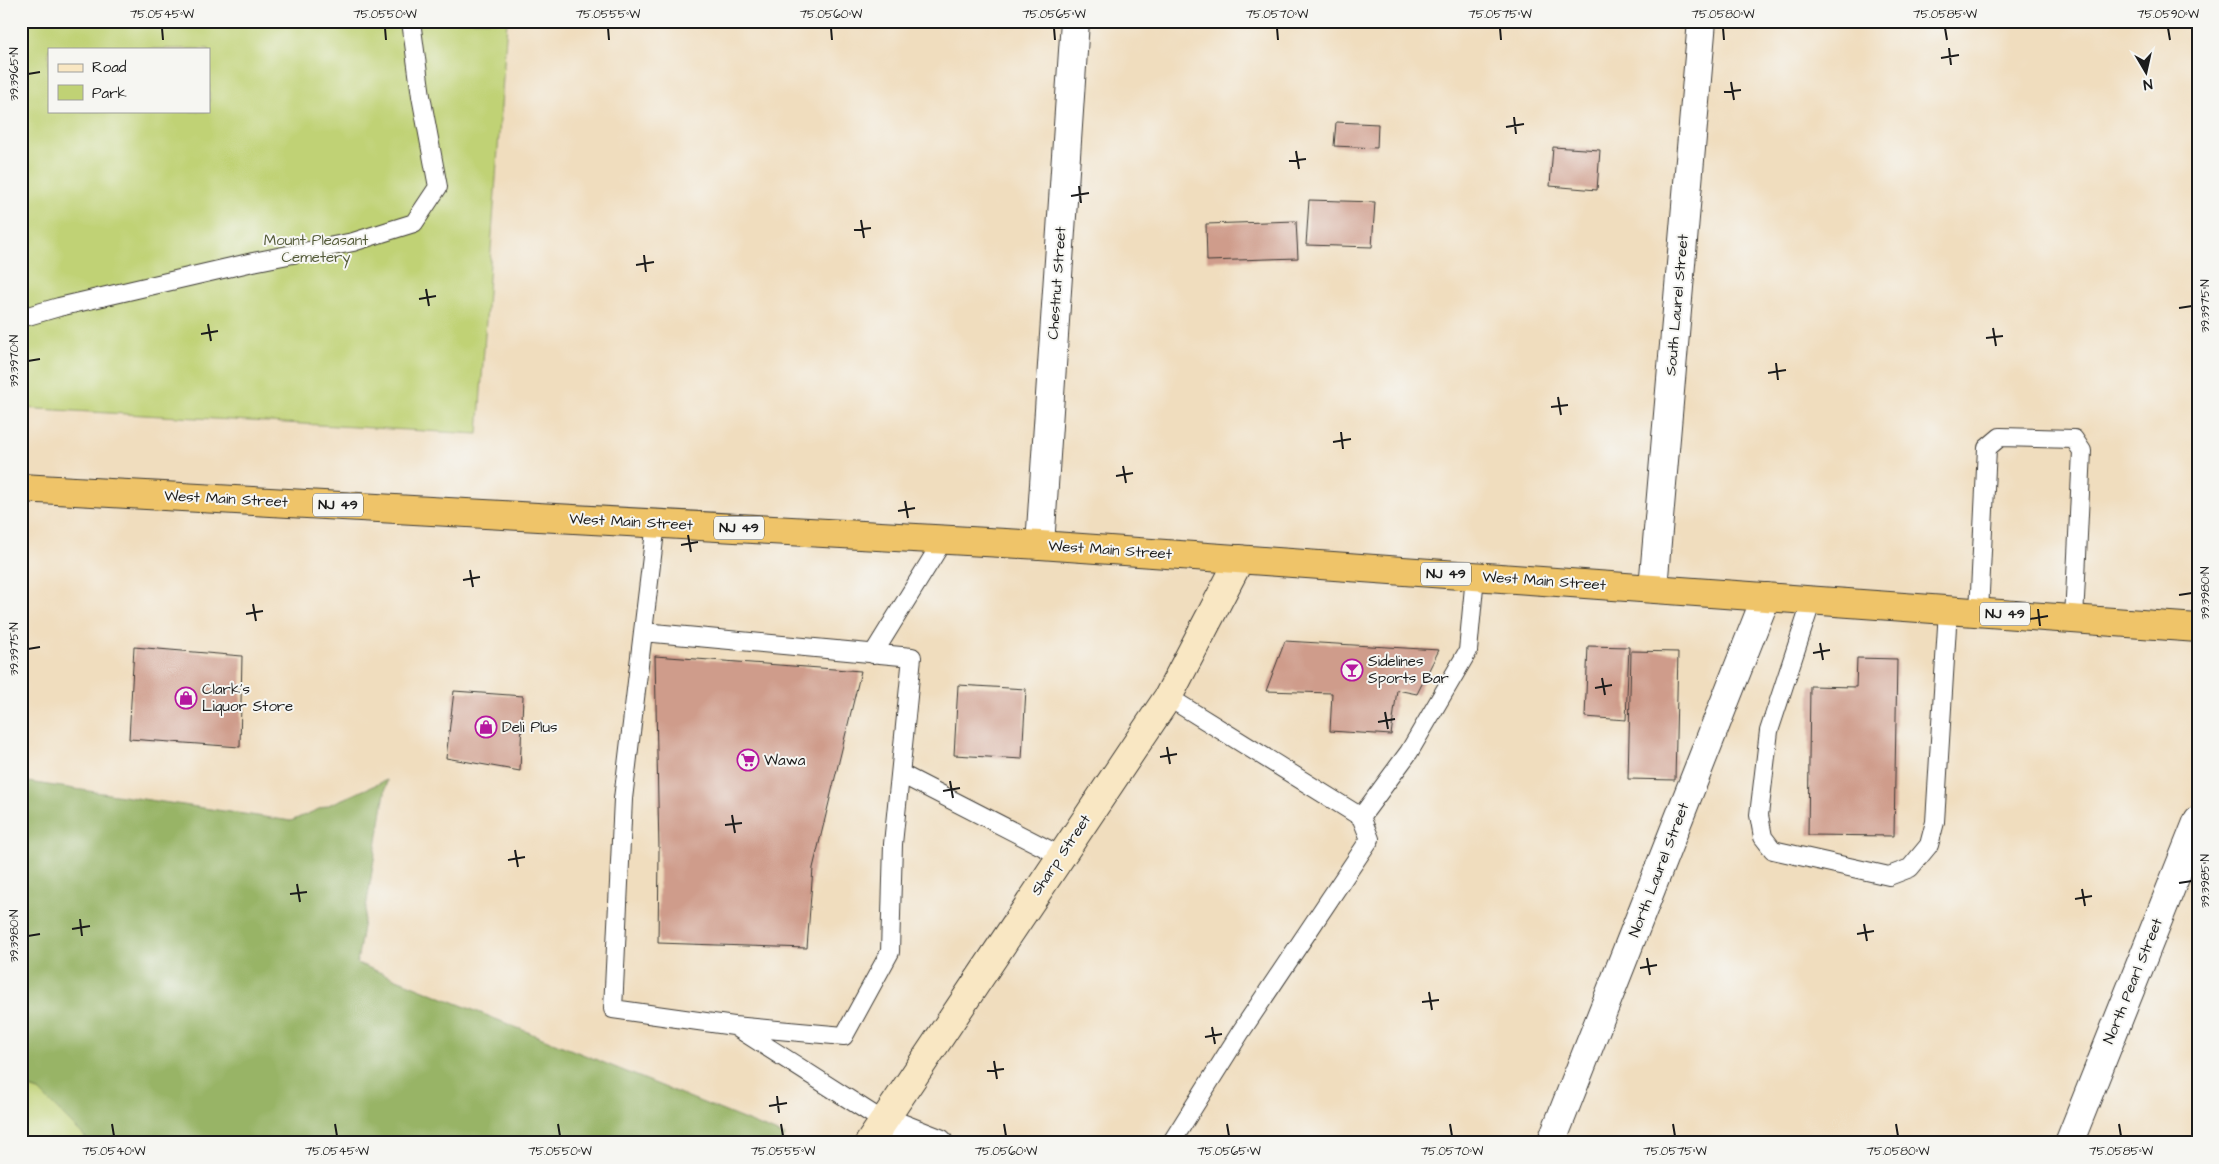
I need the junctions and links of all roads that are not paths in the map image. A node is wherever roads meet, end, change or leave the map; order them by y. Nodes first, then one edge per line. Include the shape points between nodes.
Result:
1 (410, 21) edge
2 (1075, 21) edge
3 (1702, 21) edge
4 (21, 318) edge
5 (21, 488) edge
6 (656, 523) junction
7 (944, 539) junction
8 (1040, 544) junction
9 (1240, 559) junction
10 (1475, 576) junction
11 (1652, 588) junction
12 (1766, 597) junction
13 (1812, 600) junction
14 (1948, 610) junction
15 (1979, 612) junction
16 (2074, 619) junction
17 (2198, 628) edge
18 (643, 632) junction
19 (873, 654) junction
20 (1168, 697) junction
21 (900, 774) junction
22 (1362, 817) junction
23 (2198, 820) edge
24 (1061, 856) junction
25 (734, 1026) junction
26 (876, 1132) edge
27 (939, 1143) edge
28 (1171, 1143) edge
29 (1552, 1143) edge
30 (2069, 1143) edge

1 - 4 lane via 438,187 414,223 353,242 253,262
2 - 8 street, Chestnut Street
3 - 11 street, South Laurel Street
5 - 6 highway, West Main Street / NJ 49
6 - 7 highway, West Main Street / NJ 49
6 - 18 lane
7 - 8 highway, West Main Street / NJ 49
7 - 19 lane
8 - 9 highway, West Main Street / NJ 49
9 - 10 highway, West Main Street / NJ 49
9 - 20 street, Sharp Street
10 - 11 highway, West Main Street / NJ 49
10 - 22 lane via 1468,652 1410,752
11 - 12 highway, West Main Street / NJ 49
12 - 13 highway, West Main Street / NJ 49
12 - 29 street, North Laurel Street
13 - 14 highway, West Main Street / NJ 49
13 - 14 lane via 1769,731 1758,815 1763,837 1773,850 1889,876 1910,868 1929,845 1935,822
14 - 15 highway, West Main Street / NJ 49
15 - 16 highway, West Main Street / NJ 49
15 - 16 lane via 1987,448 2000,437 2074,439 2082,451
16 - 17 highway, West Main Street / NJ 49
18 - 19 lane
18 - 25 lane via 623,799 613,1009
19 - 21 lane via 912,657
20 - 22 lane
20 - 24 street, Sharp Street
21 - 24 lane
21 - 25 lane via 893,844 890,952 844,1036
22 - 28 lane via 1370,840 1240,1033
23 - 30 street, North Pearl Street
24 - 26 street, Sharp Street
25 - 26 lane
26 - 27 street

